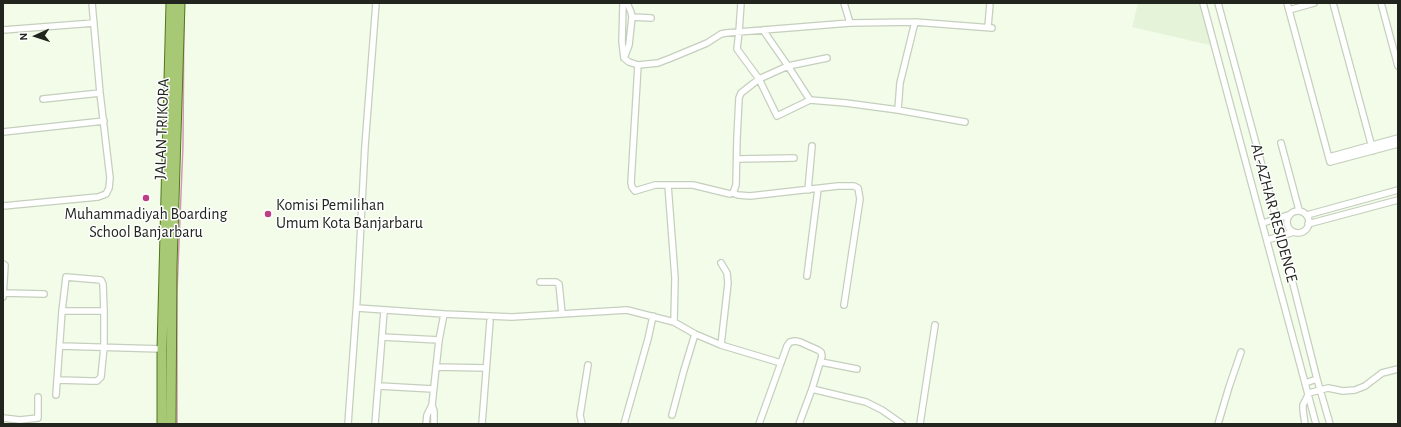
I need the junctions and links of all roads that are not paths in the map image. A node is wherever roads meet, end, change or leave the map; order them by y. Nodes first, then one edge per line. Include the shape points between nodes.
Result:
1 (92, 3) edge
2 (171, 3) edge
3 (180, 3) edge
4 (376, 3) edge
5 (623, 3) edge
6 (626, 3) edge
7 (741, 3) edge
8 (844, 3) edge
9 (990, 3) edge
10 (1203, 3) edge
11 (1218, 3) edge
12 (1287, 3) edge
13 (1314, 3) edge
14 (1333, 3) edge
15 (1381, 3) edge
16 (1289, 10) junction
17 (632, 17) junction
18 (651, 18) dead end
19 (915, 22) junction
20 (94, 23) junction
21 (850, 23) junction
22 (3, 30) edge
23 (763, 30) junction
24 (740, 32) junction
25 (624, 58) junction
26 (827, 58) dead end
27 (638, 65) junction
28 (788, 66) junction
29 (1398, 66) edge
30 (759, 79) junction
31 (100, 93) junction
32 (42, 99) dead end
33 (173, 100) junction
34 (810, 100) junction
35 (898, 110) junction
36 (104, 121) junction
37 (965, 122) dead end
38 (3, 132) edge
39 (1398, 138) edge
40 (1281, 143) dead end
41 (1398, 144) edge
42 (812, 146) dead end
43 (1372, 148) junction
44 (794, 158) dead end
45 (737, 159) junction
46 (668, 185) junction
47 (818, 189) junction
48 (808, 190) junction
49 (1398, 190) edge
50 (733, 193) junction
51 (1398, 200) edge
52 (3, 206) edge
53 (1299, 210) junction
54 (1324, 210) junction
55 (1288, 215) junction
56 (1307, 215) junction
57 (1276, 219) junction
58 (1327, 220) junction
59 (1263, 223) junction
60 (1308, 224) junction
61 (1294, 232) junction
62 (1281, 236) junction
63 (1267, 240) junction
64 (721, 263) dead end
65 (3, 264) edge
66 (806, 276) dead end
67 (540, 282) dead end
68 (3, 293) edge
69 (44, 294) dead end
70 (3, 297) edge
71 (844, 305) dead end
72 (357, 308) junction
73 (62, 311) junction
74 (104, 311) junction
75 (384, 311) junction
76 (444, 314) junction
77 (562, 314) junction
78 (654, 316) junction
79 (490, 321) dead end
80 (674, 322) junction
81 (935, 325) dead end
82 (696, 334) junction
83 (382, 337) junction
84 (439, 340) junction
85 (721, 345) junction
86 (60, 346) junction
87 (104, 347) junction
88 (162, 349) junction
89 (1242, 352) dead end
90 (821, 362) junction
91 (781, 364) junction
92 (588, 365) dead end
93 (436, 367) junction
94 (486, 368) junction
95 (857, 369) dead end
96 (1398, 369) edge
97 (1317, 379) junction
98 (58, 380) junction
99 (1305, 383) junction
100 (379, 386) junction
101 (433, 389) junction
102 (1320, 389) junction
103 (812, 390) junction
104 (1308, 394) junction
105 (56, 395) dead end
106 (38, 398) dead end
107 (432, 405) junction
108 (672, 415) dead end
109 (3, 418) edge
110 (38, 421) edge
111 (20, 422) edge
112 (162, 424) edge
113 (171, 424) edge
114 (348, 424) edge
115 (375, 424) edge
116 (426, 424) edge
117 (434, 424) edge
118 (482, 424) edge
119 (582, 424) edge
120 (624, 424) edge
121 (759, 424) edge
122 (799, 424) edge
123 (902, 424) edge
124 (920, 424) edge
125 (1218, 424) edge
126 (1305, 424) edge
127 (1316, 424) edge
128 (1330, 424) edge

1 - 20 street
2 - 33 main road, JALAN TRIKORA
3 - 33 main road, JALAN TRIKORA
4 - 72 street via 365,146
5 - 25 street
6 - 17 street
7 - 24 street
8 - 21 street
9 - 19 street via 990,27
10 - 59 street, AL-AZHAR RESIDENCE
11 - 57 street, AL-AZHAR RESIDENCE
12 - 16 street
13 - 16 street
14 - 43 street
15 - 29 street
16 - 43 street via 1330,162
17 - 18 street
17 - 25 street via 629,45
19 - 21 street
19 - 35 street via 900,83
20 - 22 street
20 - 31 street
21 - 23 street
23 - 24 street
23 - 28 street
24 - 27 street via 721,34 707,43 658,63
24 - 30 street via 737,49
25 - 27 street
26 - 28 street
27 - 46 street via 631,186 636,191 655,185
28 - 30 street
28 - 34 street
30 - 34 street via 777,116
30 - 45 street via 741,93 739,98
31 - 32 street
31 - 36 street
33 - 88 main road, JALAN TRIKORA
33 - 113 main road, JALAN TRIKORA
34 - 35 street
35 - 37 street
36 - 38 street
36 - 52 street via 110,178 106,194
39 - 43 street
40 - 53 street
41 - 43 street
42 - 48 street
44 - 45 street
45 - 50 street via 736,185
46 - 50 street via 693,185
46 - 80 street via 675,278
47 - 48 street
47 - 66 street
47 - 71 street via 854,186 859,191 860,200
48 - 50 street via 750,196
49 - 54 street
51 - 58 street
53 - 55 street
53 - 56 street
54 - 56 street
54 - 58 street
55 - 57 street
55 - 61 street via 1287,225
56 - 60 street
57 - 59 street
57 - 62 street, AL-AZHAR RESIDENCE
58 - 60 street
59 - 63 street, AL-AZHAR RESIDENCE
60 - 61 street via 1304,231
61 - 62 street
62 - 63 street
62 - 97 street, AL-AZHAR RESIDENCE
63 - 99 street, AL-AZHAR RESIDENCE
64 - 85 street via 728,283
65 - 68 street
67 - 77 street via 559,284
68 - 69 street
68 - 70 street
72 - 75 street
72 - 114 street
73 - 74 street
73 - 74 street via 66,277 101,280
73 - 86 street
74 - 87 street
75 - 76 street
75 - 83 street
76 - 77 street via 512,317
76 - 84 street
77 - 78 street via 628,310
78 - 80 street
78 - 120 street
79 - 94 street
80 - 82 street
81 - 124 street
82 - 85 street
82 - 108 street
83 - 84 street
83 - 100 street
84 - 93 street
85 - 91 street
86 - 87 street
86 - 98 street
87 - 88 street
87 - 98 street via 101,377 98,381
88 - 112 main road, JALAN TRIKORA
89 - 125 street
90 - 91 street via 822,354 818,350 795,341 787,346
90 - 95 street
90 - 103 street
91 - 121 street
92 - 119 street via 580,415
93 - 94 street
93 - 101 street
94 - 118 street
96 - 102 street via 1382,373 1355,390
97 - 99 street
97 - 102 street, AL-AZHAR RESIDENCE
98 - 105 street
99 - 104 street, AL-AZHAR RESIDENCE
100 - 101 street
100 - 115 street
101 - 107 street
102 - 104 street
102 - 128 street, AL-AZHAR RESIDENCE
103 - 122 street
103 - 123 street via 866,402
104 - 126 street via 1303,405
104 - 127 street, AL-AZHAR RESIDENCE
106 - 110 street
107 - 116 street
107 - 117 street
109 - 111 street
110 - 111 street

